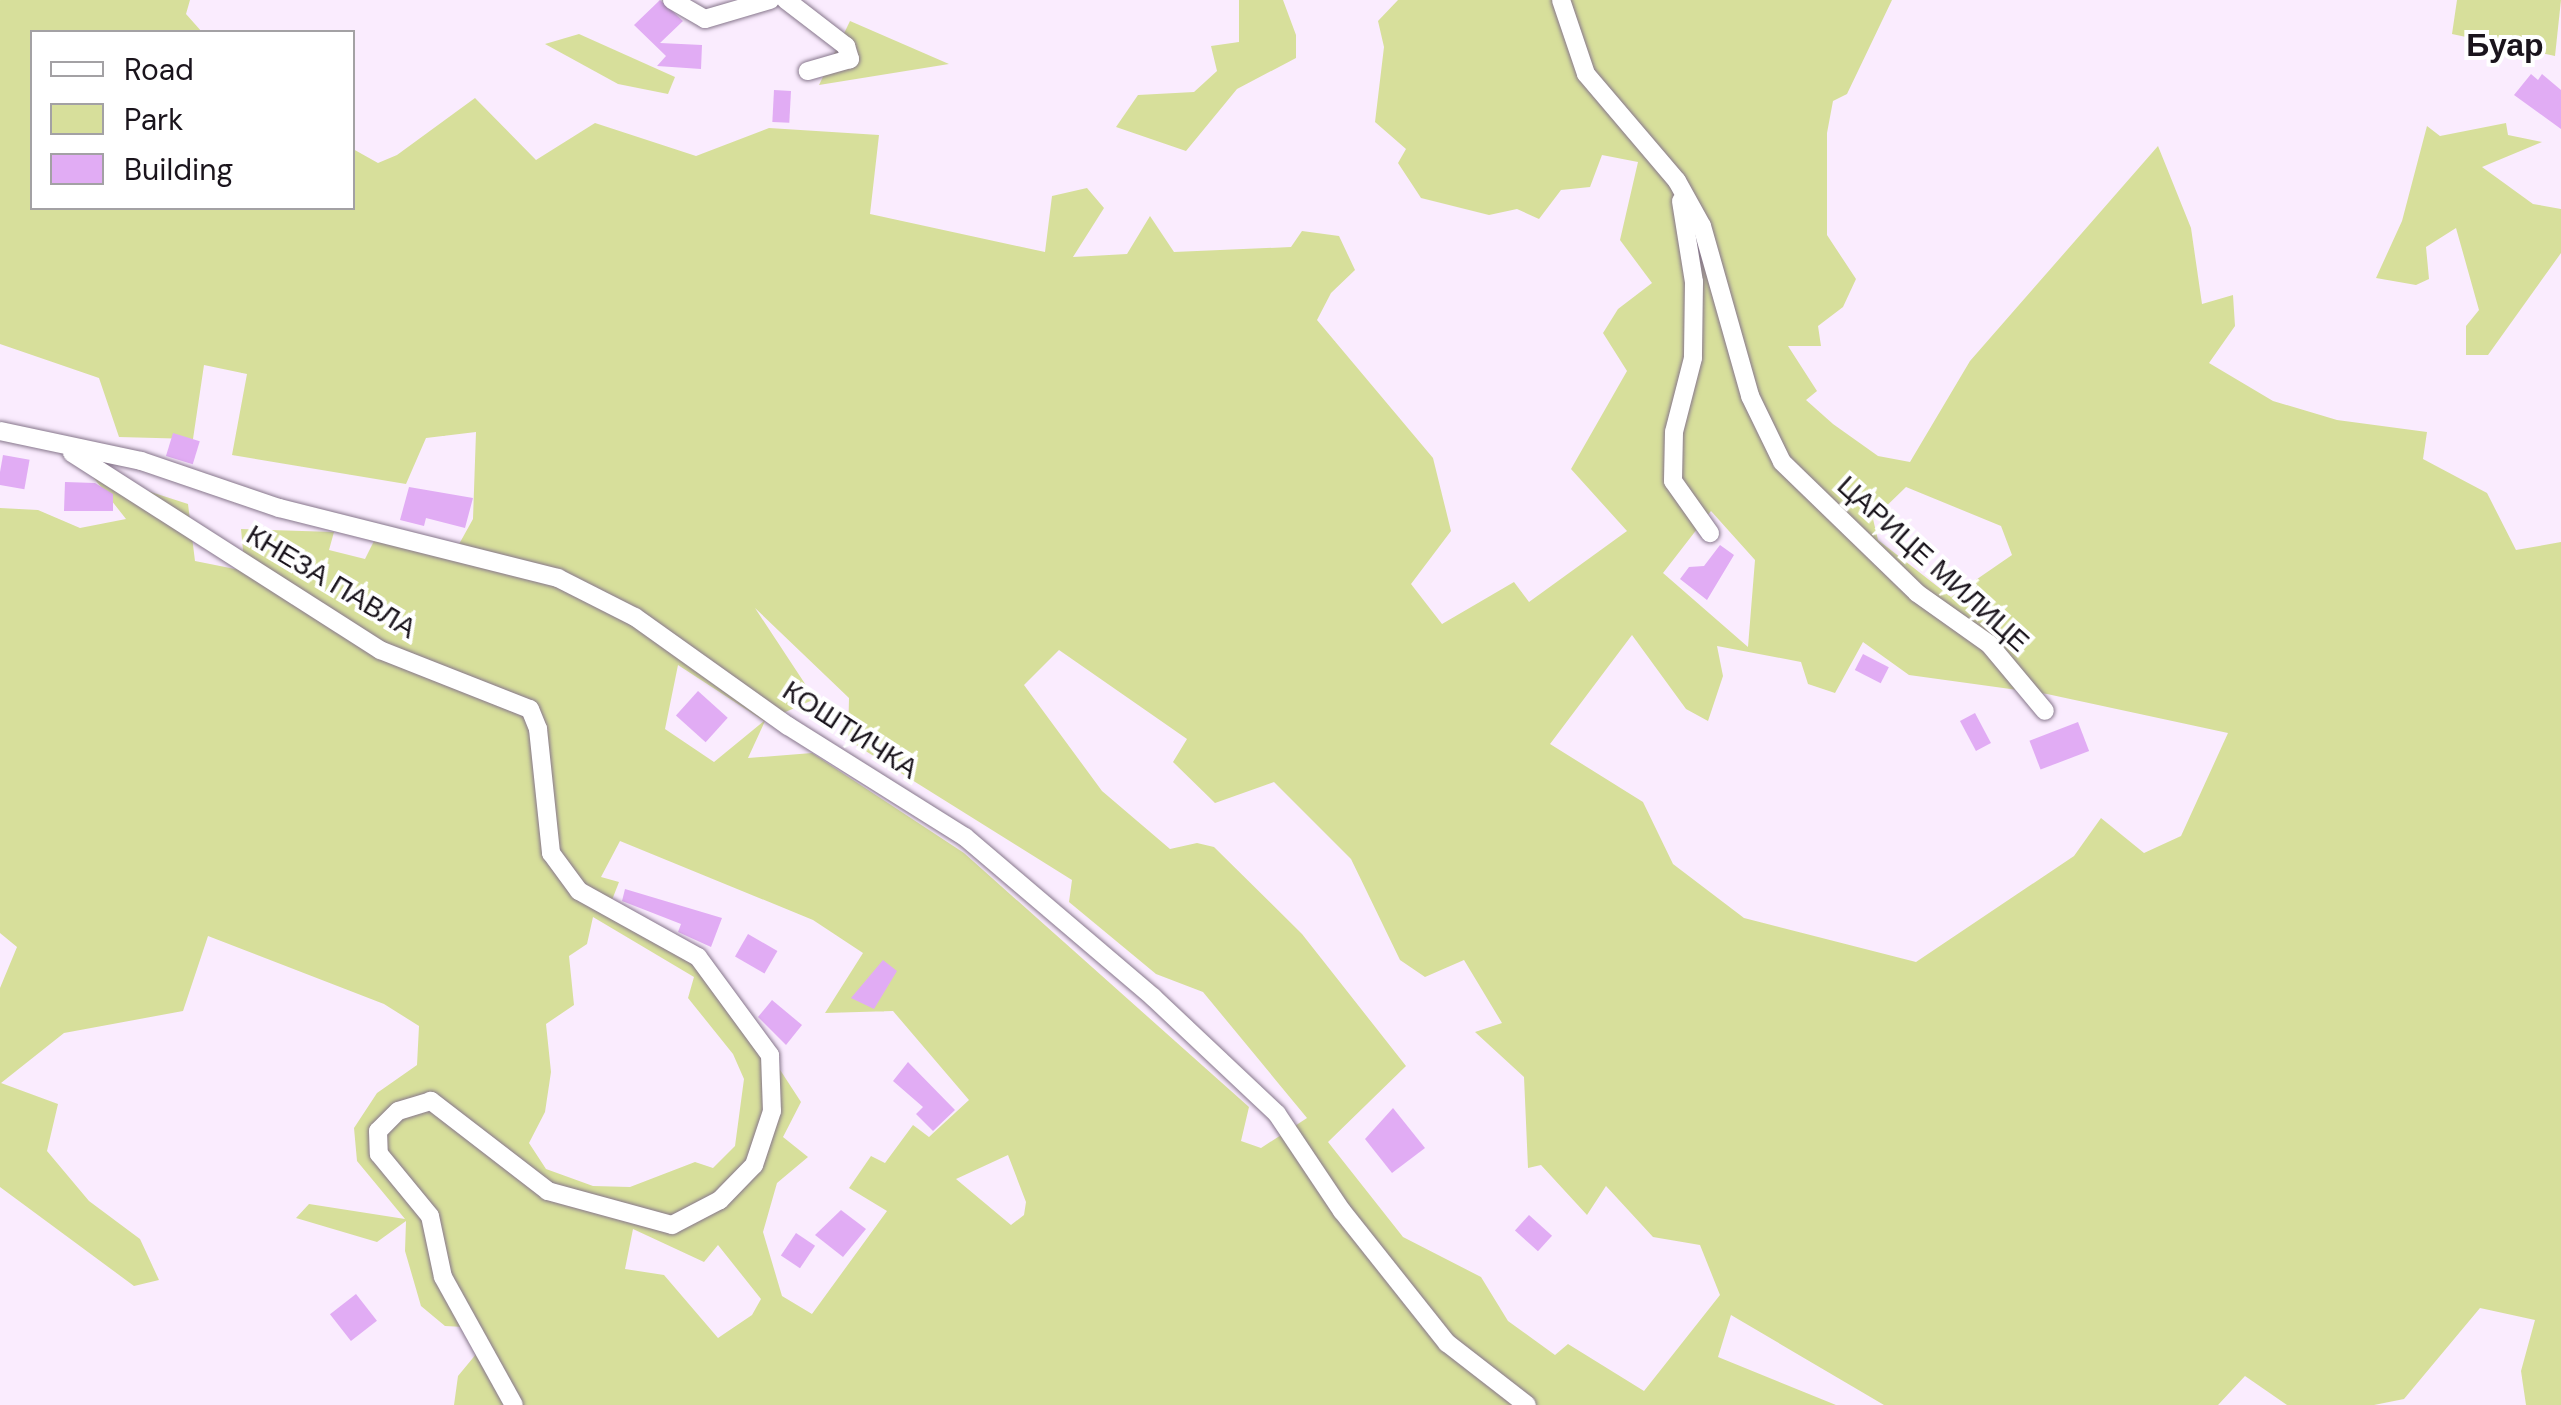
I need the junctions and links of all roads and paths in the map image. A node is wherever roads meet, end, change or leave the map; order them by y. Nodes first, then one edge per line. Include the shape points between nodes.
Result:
1 (672, 0) edge
2 (770, 0) edge
3 (786, 0) edge
4 (1561, 0) edge
5 (808, 71) dead end
6 (1678, 180) junction
7 (0, 430) edge
8 (66, 449) junction
9 (1710, 533) dead end
10 (2046, 711) dead end
11 (514, 1405) edge
12 (1527, 1405) edge

1 - 2 street via 705,18
3 - 5 street via 846,46 850,58
4 - 6 street, ЦАРИЦЕ МИЛИЦЕ via 1586,74
6 - 9 street via 1694,282 1693,358 1674,432 1673,480
6 - 10 street, ЦАРИЦЕ МИЛИЦЕ via 1702,226 1750,396 1782,462 1904,582 1990,644
7 - 8 street, КОШТИЧКА
8 - 11 street, КНЕЗА ПАВЛА via 380,650 530,709 538,728 551,854 578,891 698,958 770,1055 772,1111 754,1165 720,1200 672,1225 548,1191 431,1102 398,1111 378,1131 379,1154 430,1216 443,1277
8 - 12 street, КОШТИЧКА via 141,460 279,508 558,578 635,617 788,726 965,837 1153,996 1277,1114 1447,1343

